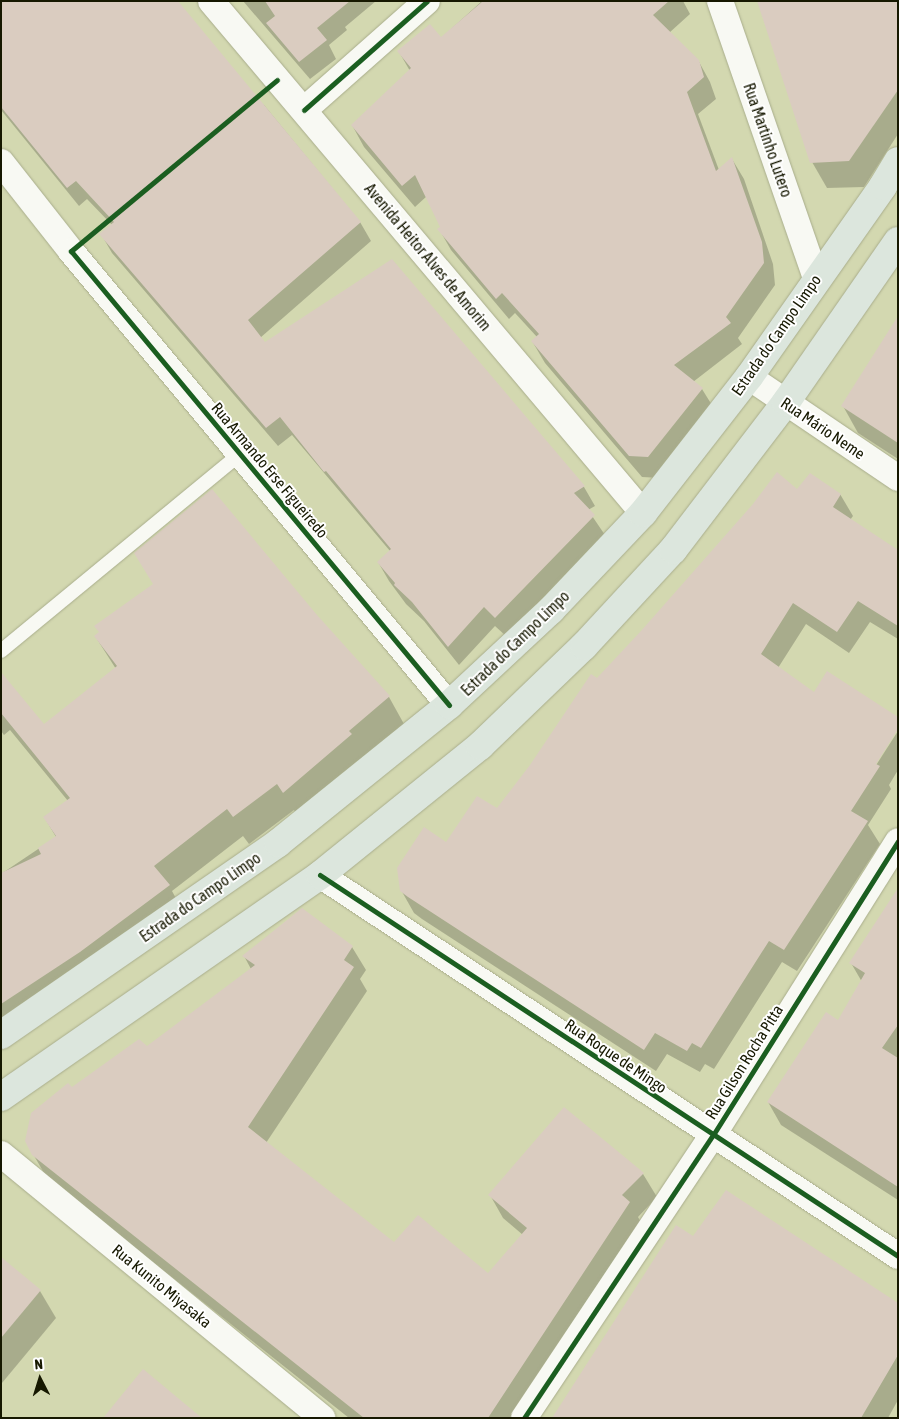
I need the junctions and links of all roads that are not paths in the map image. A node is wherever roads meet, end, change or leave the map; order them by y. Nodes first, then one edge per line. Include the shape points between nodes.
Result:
1 (211, 1) edge
2 (427, 1) edge
3 (720, 1) edge
4 (304, 110) junction
5 (898, 160) edge
6 (1, 162) edge
7 (898, 240) edge
8 (816, 279) junction
9 (749, 377) junction
10 (786, 402) junction
11 (240, 454) junction
12 (898, 478) edge
13 (643, 513) junction
14 (1, 651) edge
15 (449, 705) junction
16 (898, 841) edge
17 (320, 875) junction
18 (1, 1035) edge
19 (1, 1097) edge
20 (713, 1135) junction
21 (1, 1154) edge
22 (898, 1256) edge
23 (322, 1418) edge
24 (524, 1418) edge

1 - 4 street, Avenida Heitor Alves de Amorim
2 - 4 street
3 - 8 street, Rua Martinho Lutero
4 - 13 street, Avenida Heitor Alves de Amorim
5 - 8 main road, Estrada do Campo Limpo
6 - 11 street, Rua Armando Erse Figueiredo
7 - 10 main road
8 - 9 main road, Estrada do Campo Limpo
9 - 10 street, Rua Mário Neme
9 - 13 main road, Estrada do Campo Limpo
10 - 12 street, Rua Mário Neme
10 - 17 main road via 672,550 584,646 480,746
11 - 14 lane
11 - 15 street, Rua Armando Erse Figueiredo
13 - 15 main road, Estrada do Campo Limpo via 551,610
15 - 18 main road, Estrada do Campo Limpo via 278,843
16 - 20 street, Rua Gilson Rocha Pitta
17 - 19 main road
17 - 20 street, Rua Roque de Mingo
20 - 22 street, Rua Roque de Mingo
20 - 24 street, Rua Gilson Rocha Pitta
21 - 23 street, Rua Kunito Miyasaka

